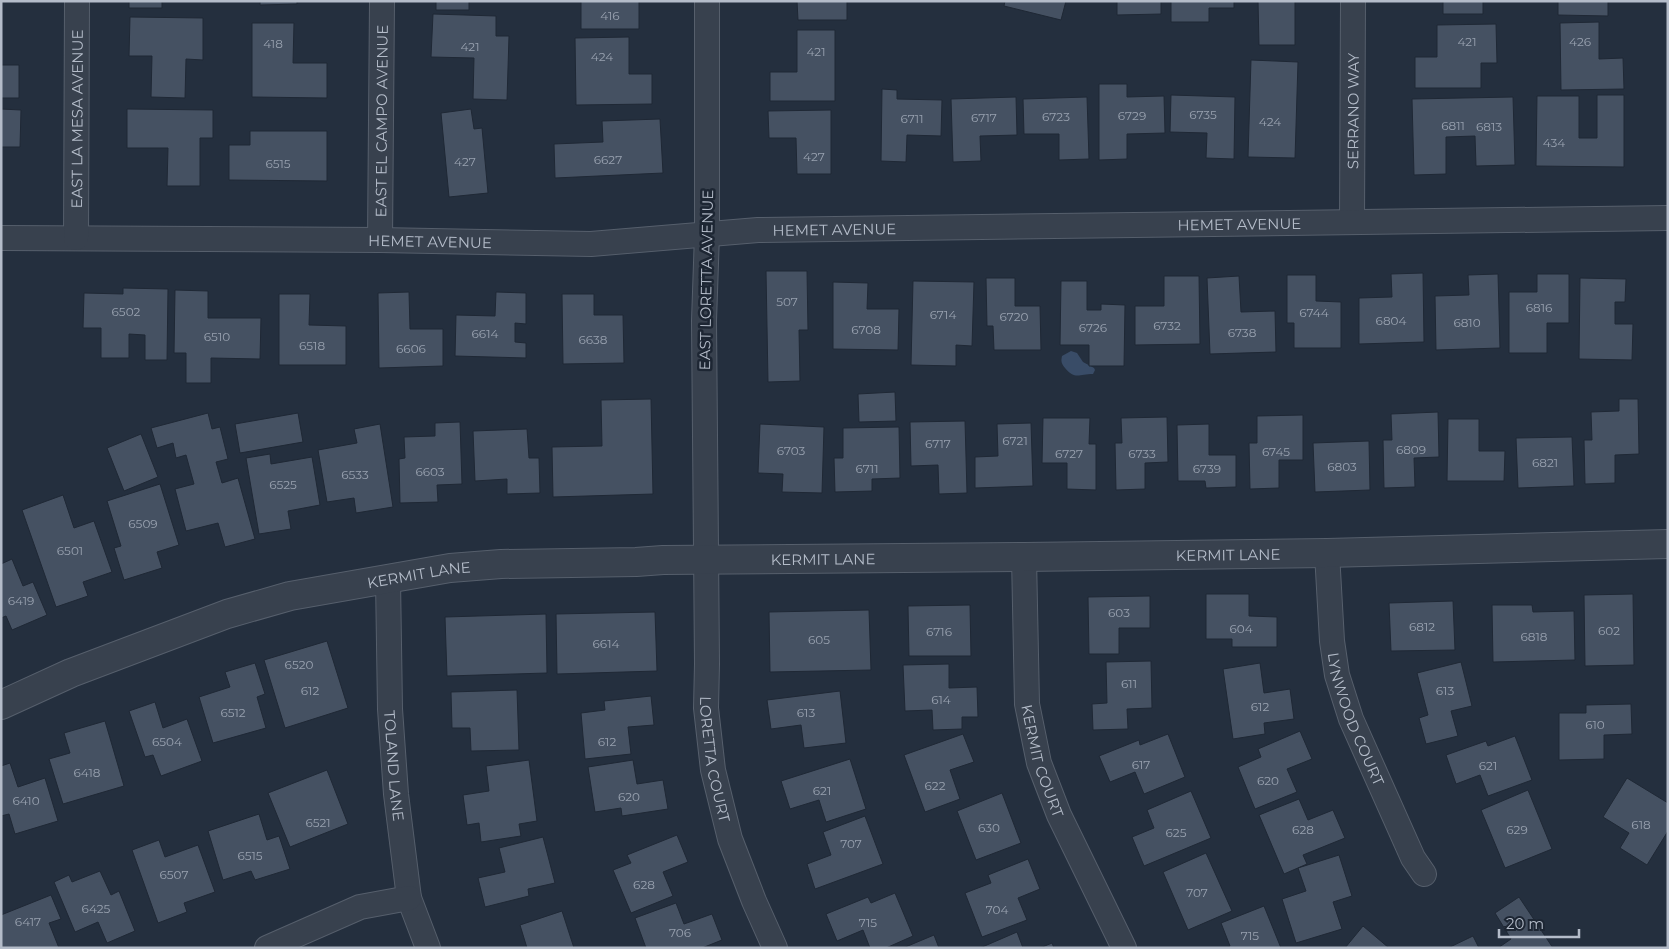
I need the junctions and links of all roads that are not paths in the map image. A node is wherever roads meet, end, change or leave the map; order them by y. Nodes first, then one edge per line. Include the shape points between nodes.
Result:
1 (77, 1) edge
2 (382, 1) edge
3 (707, 1) edge
4 (1353, 1) edge
5 (1668, 218) edge
6 (1352, 221) junction
7 (707, 234) junction
8 (1, 238) edge
9 (76, 238) junction
10 (380, 240) junction
11 (1668, 544) edge
12 (1326, 553) junction
13 (1024, 557) junction
14 (706, 560) junction
15 (388, 580) junction
16 (1, 705) edge
17 (1424, 874) dead end
18 (409, 898) junction
19 (267, 948) edge
20 (428, 948) edge
21 (775, 948) edge
22 (1124, 948) edge

1 - 9 street, EAST LA MESA AVENUE
2 - 10 street, EAST EL CAMPO AVENUE
3 - 7 street, EAST LORETTA AVENUE
4 - 6 street, SERRANO WAY
5 - 6 street, HEMET AVENUE
6 - 7 street, HEMET AVENUE via 758,230
7 - 10 street, HEMET AVENUE via 592,244
7 - 14 street, EAST LORETTA AVENUE via 704,321
8 - 9 street, HEMET AVENUE
9 - 10 street, HEMET AVENUE
11 - 12 street, KERMIT LANE
12 - 13 street, KERMIT LANE
12 - 17 street, LYNWOOD COURT via 1332,641 1337,675 1350,719 1413,858
13 - 14 street, KERMIT LANE
13 - 22 street, KERMIT COURT via 1028,704 1040,764 1060,815
14 - 15 street, KERMIT LANE via 501,564 450,568
14 - 21 street, LORETTA COURT via 706,708 713,770 730,839
15 - 16 street, KERMIT LANE via 290,596 227,614 72,673
15 - 18 street, TOLAND LANE via 390,709 396,794
18 - 19 street via 360,906
18 - 20 street, TOLAND LANE

